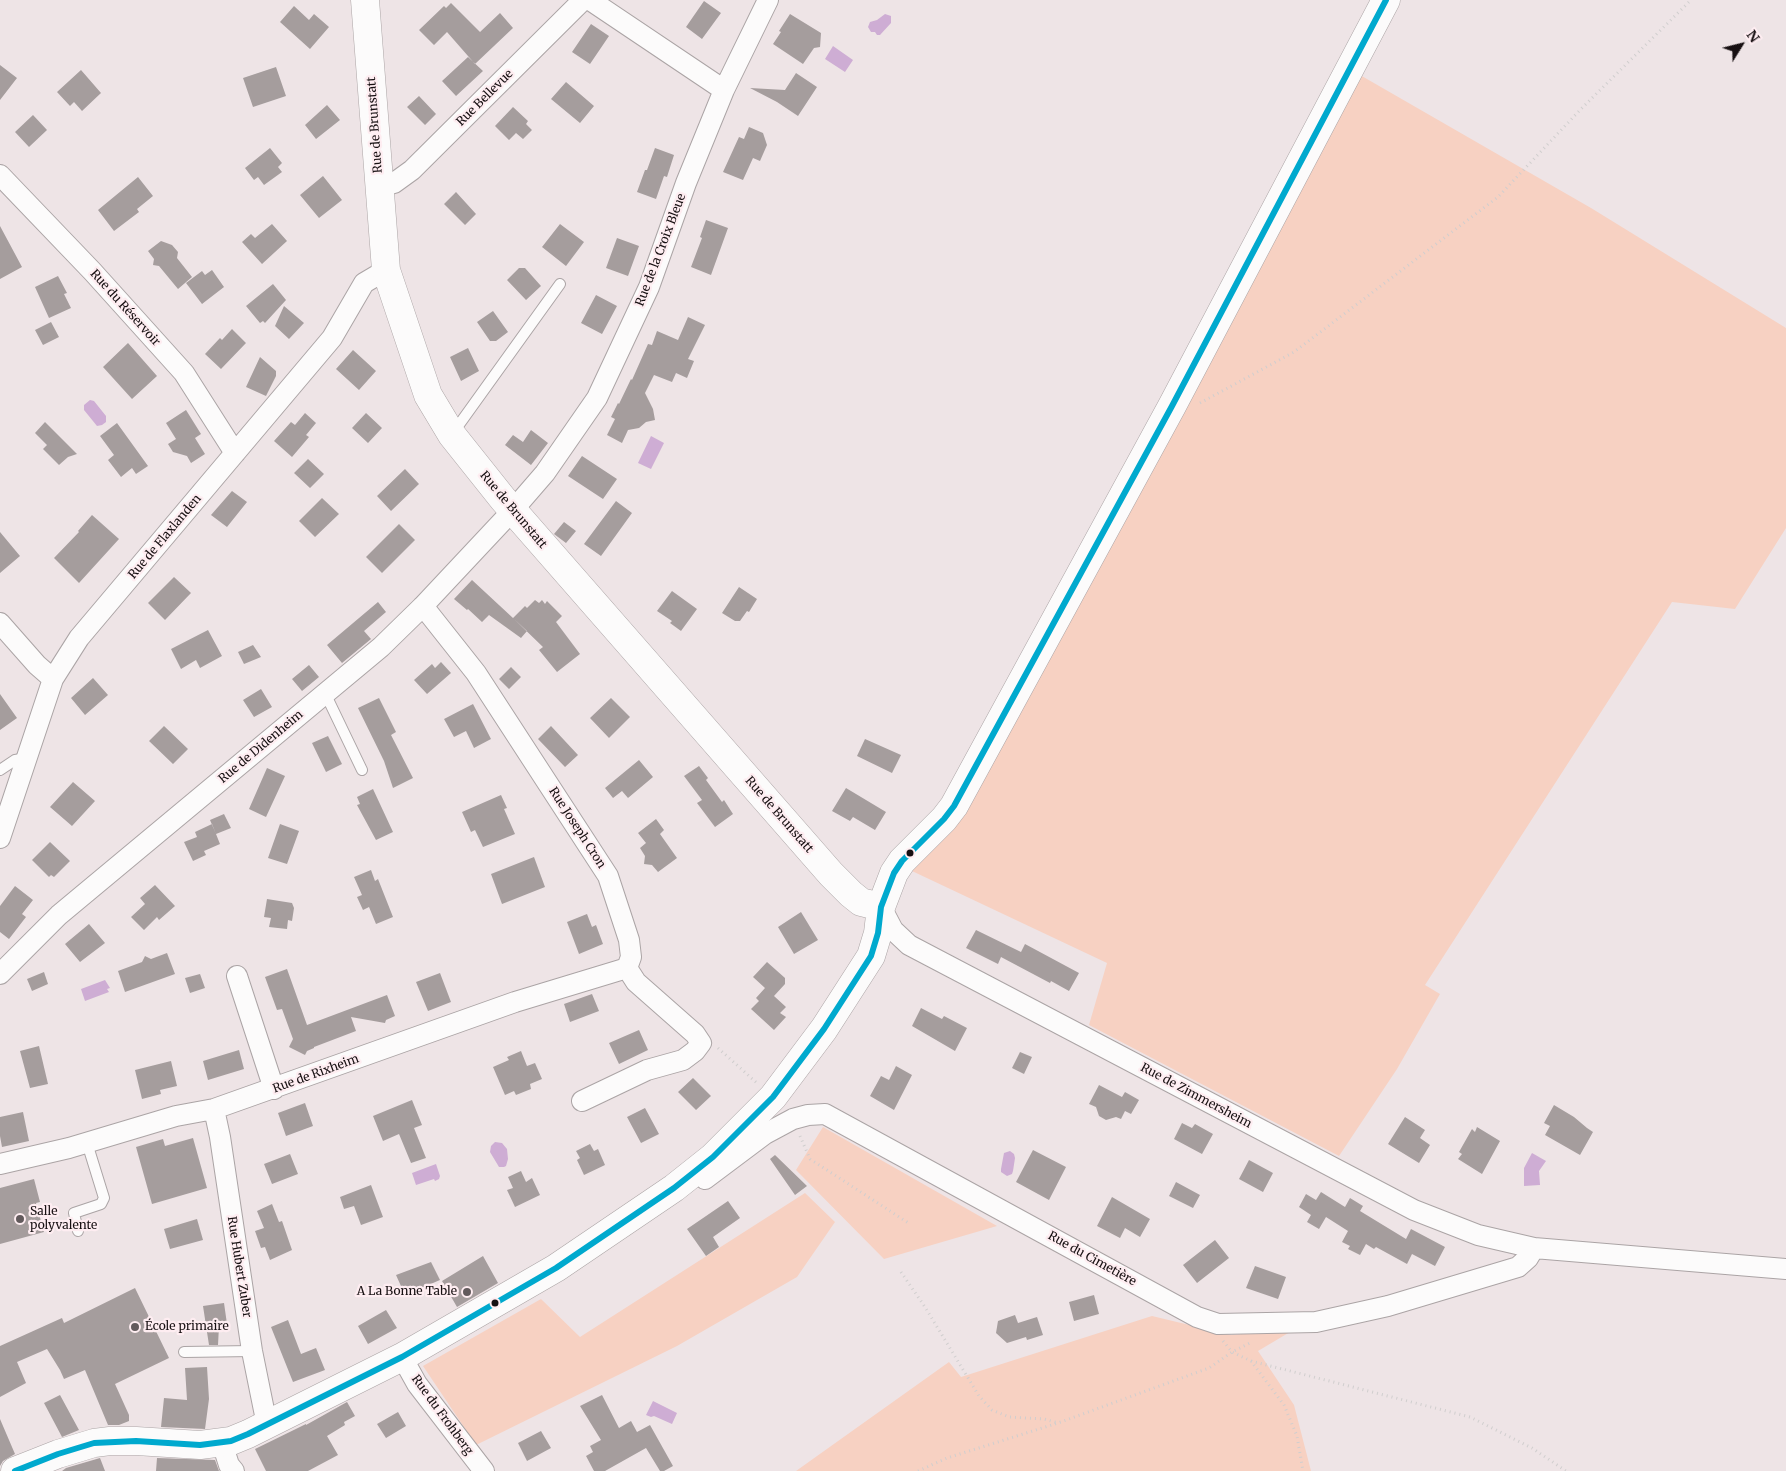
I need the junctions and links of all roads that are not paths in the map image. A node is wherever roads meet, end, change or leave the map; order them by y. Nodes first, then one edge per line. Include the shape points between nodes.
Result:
1 (366, 0) edge
2 (583, 0) edge
3 (590, 0) edge
4 (768, 0) edge
5 (1386, 0) edge
6 (724, 90) junction
7 (0, 176) edge
8 (380, 187) junction
9 (386, 270) junction
10 (560, 284) dead end
11 (452, 436) junction
12 (235, 453) junction
13 (513, 510) junction
14 (423, 606) junction
15 (0, 623) edge
16 (53, 679) junction
17 (325, 693) junction
18 (27, 758) junction
19 (0, 770) edge
20 (362, 770) dead end
21 (0, 838) edge
22 (881, 908) junction
23 (627, 968) junction
24 (0, 974) edge
25 (237, 976) dead end
26 (274, 1089) junction
27 (582, 1101) dead end
28 (214, 1109) junction
29 (87, 1142) junction
30 (0, 1164) edge
31 (674, 1188) junction
32 (78, 1231) dead end
33 (1534, 1248) junction
34 (1786, 1269) edge
35 (252, 1351) junction
36 (184, 1352) dead end
37 (402, 1357) junction
38 (267, 1425) junction
39 (222, 1443) junction
40 (16, 1471) edge
41 (234, 1471) edge
42 (484, 1471) edge

1 - 8 main road, Rue de Brunstatt
2 - 8 street, Rue Bellevue via 412,170 394,183
3 - 6 street
4 - 6 street, Rue de la Croix Bleue
5 - 22 main road via 1172,406 954,806 902,861
6 - 13 street, Rue de la Croix Bleue via 649,287 597,398 545,473
7 - 12 street, Rue du Réservoir via 184,373
8 - 9 main road, Rue de Brunstatt
9 - 11 main road, Rue de Brunstatt via 428,395
9 - 12 street, Rue de Flaxlanden via 364,283 332,338
10 - 11 lane
11 - 13 main road, Rue de Brunstatt
12 - 16 street, Rue de Flaxlanden via 79,638
13 - 14 street, Rue de Didenheim
13 - 22 main road, Rue de Brunstatt via 831,874 861,902
14 - 17 street, Rue de Didenheim via 381,647
14 - 23 street, Rue Joseph Cron via 476,673 608,876 629,940 631,956
15 - 16 street via 37,666
16 - 18 street, Rue de Flaxlanden
17 - 20 lane
17 - 24 street, Rue de Didenheim via 59,914
18 - 19 lane via 15,760
18 - 21 street, Rue de Flaxlanden
22 - 31 main road via 871,956 824,1029 749,1122
22 - 33 street, Rue de Zimmersheim via 894,930 909,945 1414,1210 1478,1235
23 - 26 street, Rue de Rixheim via 515,1002
23 - 27 street via 636,982 694,1034 698,1047 683,1060 647,1070
25 - 26 street
26 - 28 street, Rue de Rixheim
28 - 29 street, Rue de Rixheim via 176,1116
28 - 35 street, Rue Hubert Zuber
29 - 30 street, Rue de Rixheim
29 - 32 lane via 104,1198 101,1204 74,1214
31 - 33 street, Rue du Cimetière via 704,1179 765,1134 793,1119 825,1114 1197,1317 1218,1324 1316,1322 1388,1306 1518,1267
31 - 37 main road via 556,1268
33 - 34 street, Rue de Zimmersheim
35 - 36 lane
35 - 38 street, Rue Hubert Zuber
37 - 38 main road
37 - 42 street, Rue du Frohberg via 417,1384
38 - 39 main road
39 - 40 main road via 94,1443
39 - 41 street

